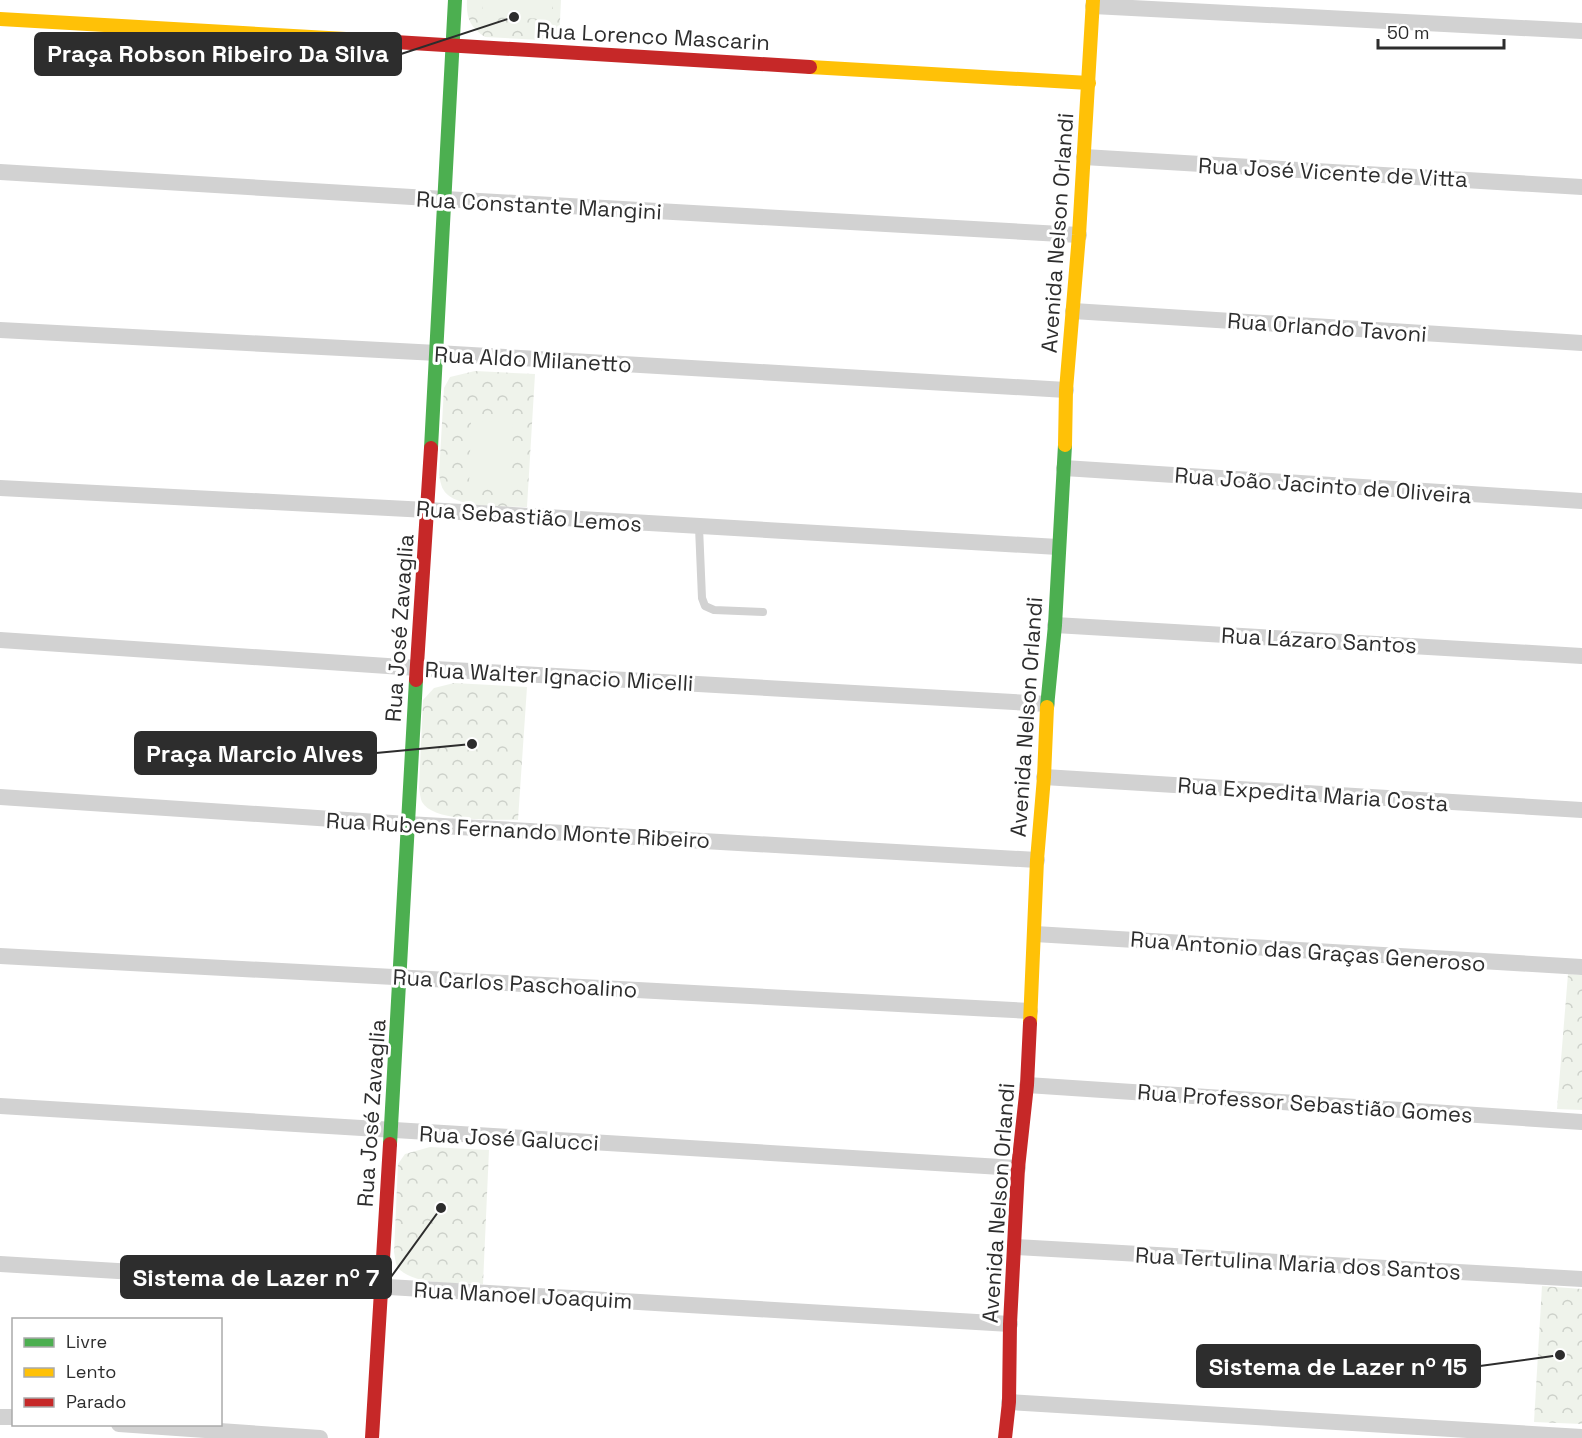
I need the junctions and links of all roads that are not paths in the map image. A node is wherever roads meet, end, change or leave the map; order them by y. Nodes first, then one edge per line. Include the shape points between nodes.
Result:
1 (455, 0) edge
2 (1093, 3) edge
3 (0, 19) edge
4 (1582, 32) edge
5 (453, 46) junction
6 (1089, 82) junction
7 (1084, 157) junction
8 (0, 172) edge
9 (1582, 187) edge
10 (445, 199) junction
11 (1079, 235) junction
12 (1073, 311) junction
13 (0, 330) edge
14 (1582, 343) edge
15 (437, 353) junction
16 (1066, 390) junction
17 (1064, 468) junction
18 (0, 488) edge
19 (1582, 501) edge
20 (427, 510) junction
21 (699, 527) junction
22 (1058, 548) junction
23 (763, 612) dead end
24 (1055, 625) junction
25 (0, 640) edge
26 (1582, 656) edge
27 (417, 668) junction
28 (1047, 704) junction
29 (1044, 777) junction
30 (0, 797) edge
31 (1582, 810) edge
32 (407, 824) junction
33 (1037, 860) junction
34 (1035, 934) junction
35 (0, 956) edge
36 (1582, 967) edge
37 (400, 977) junction
38 (1030, 1011) junction
39 (1027, 1085) junction
40 (0, 1106) edge
41 (1582, 1122) edge
42 (390, 1131) junction
43 (1018, 1168) junction
44 (1015, 1247) junction
45 (0, 1264) edge
46 (1582, 1279) edge
47 (381, 1287) junction
48 (1010, 1323) junction
49 (1009, 1402) junction
50 (134, 1426) edge
51 (1582, 1437) edge
52 (320, 1438) edge
53 (372, 1438) edge
54 (1005, 1438) edge

1 - 5 street, Rua José Zavaglia
2 - 4 street
2 - 6 street, Avenida Nelson Orlandi
3 - 5 street, Rua Lorenco Mascarin
5 - 6 street, Rua Lorenco Mascarin
5 - 10 street, Rua José Zavaglia
6 - 7 street, Avenida Nelson Orlandi
7 - 9 street, Rua José Vicente de Vitta
7 - 11 street, Avenida Nelson Orlandi
8 - 10 street, Rua Constante Mangini
10 - 11 street, Rua Constante Mangini
10 - 15 street, Rua José Zavaglia
11 - 12 street, Avenida Nelson Orlandi
12 - 14 street, Rua Orlando Tavoni
12 - 16 street, Avenida Nelson Orlandi
13 - 15 street, Rua Aldo Milanetto
15 - 16 street, Rua Aldo Milanetto
15 - 20 street, Rua José Zavaglia
16 - 17 street, Avenida Nelson Orlandi
17 - 19 street, Rua João Jacinto de Oliveira
17 - 22 street, Avenida Nelson Orlandi
18 - 20 street, Rua Sebastião Lemos
20 - 21 street, Rua Sebastião Lemos
20 - 27 street, Rua José Zavaglia
21 - 22 street, Rua Sebastião Lemos
21 - 23 lane via 705,606 714,610
22 - 24 street, Avenida Nelson Orlandi
24 - 26 street, Rua Lázaro Santos
24 - 28 street, Avenida Nelson Orlandi
25 - 27 street, Rua Walter Ignacio Micelli
27 - 28 street, Rua Walter Ignacio Micelli
27 - 32 street, Rua José Zavaglia
28 - 29 street, Avenida Nelson Orlandi
29 - 31 street, Rua Expedita Maria Costa
29 - 33 street, Avenida Nelson Orlandi
30 - 32 street, Rua Rubens Fernando Monte Ribeiro
32 - 33 street, Rua Rubens Fernando Monte Ribeiro
32 - 37 street, Rua José Zavaglia
33 - 34 street, Avenida Nelson Orlandi
34 - 36 street, Rua Antonio das Graças Generoso
34 - 38 street, Avenida Nelson Orlandi
35 - 37 street, Rua Carlos Paschoalino
37 - 38 street, Rua Carlos Paschoalino
37 - 42 street, Rua José Zavaglia
38 - 39 street, Avenida Nelson Orlandi
39 - 41 street, Rua Professor Sebastião Gomes
39 - 43 street, Avenida Nelson Orlandi
40 - 42 street, Rua José Galucci
42 - 43 street, Rua José Galucci
42 - 47 street, Rua José Zavaglia
43 - 44 street, Avenida Nelson Orlandi
44 - 46 street, Rua Tertulina Maria dos Santos
44 - 48 street, Avenida Nelson Orlandi
45 - 47 street, Rua Manoel Joaquim
47 - 48 street, Rua Manoel Joaquim
47 - 53 street, Rua José Zavaglia
48 - 49 street, Avenida Nelson Orlandi
49 - 51 street
49 - 54 street, Avenida Nelson Orlandi
50 - 52 street

